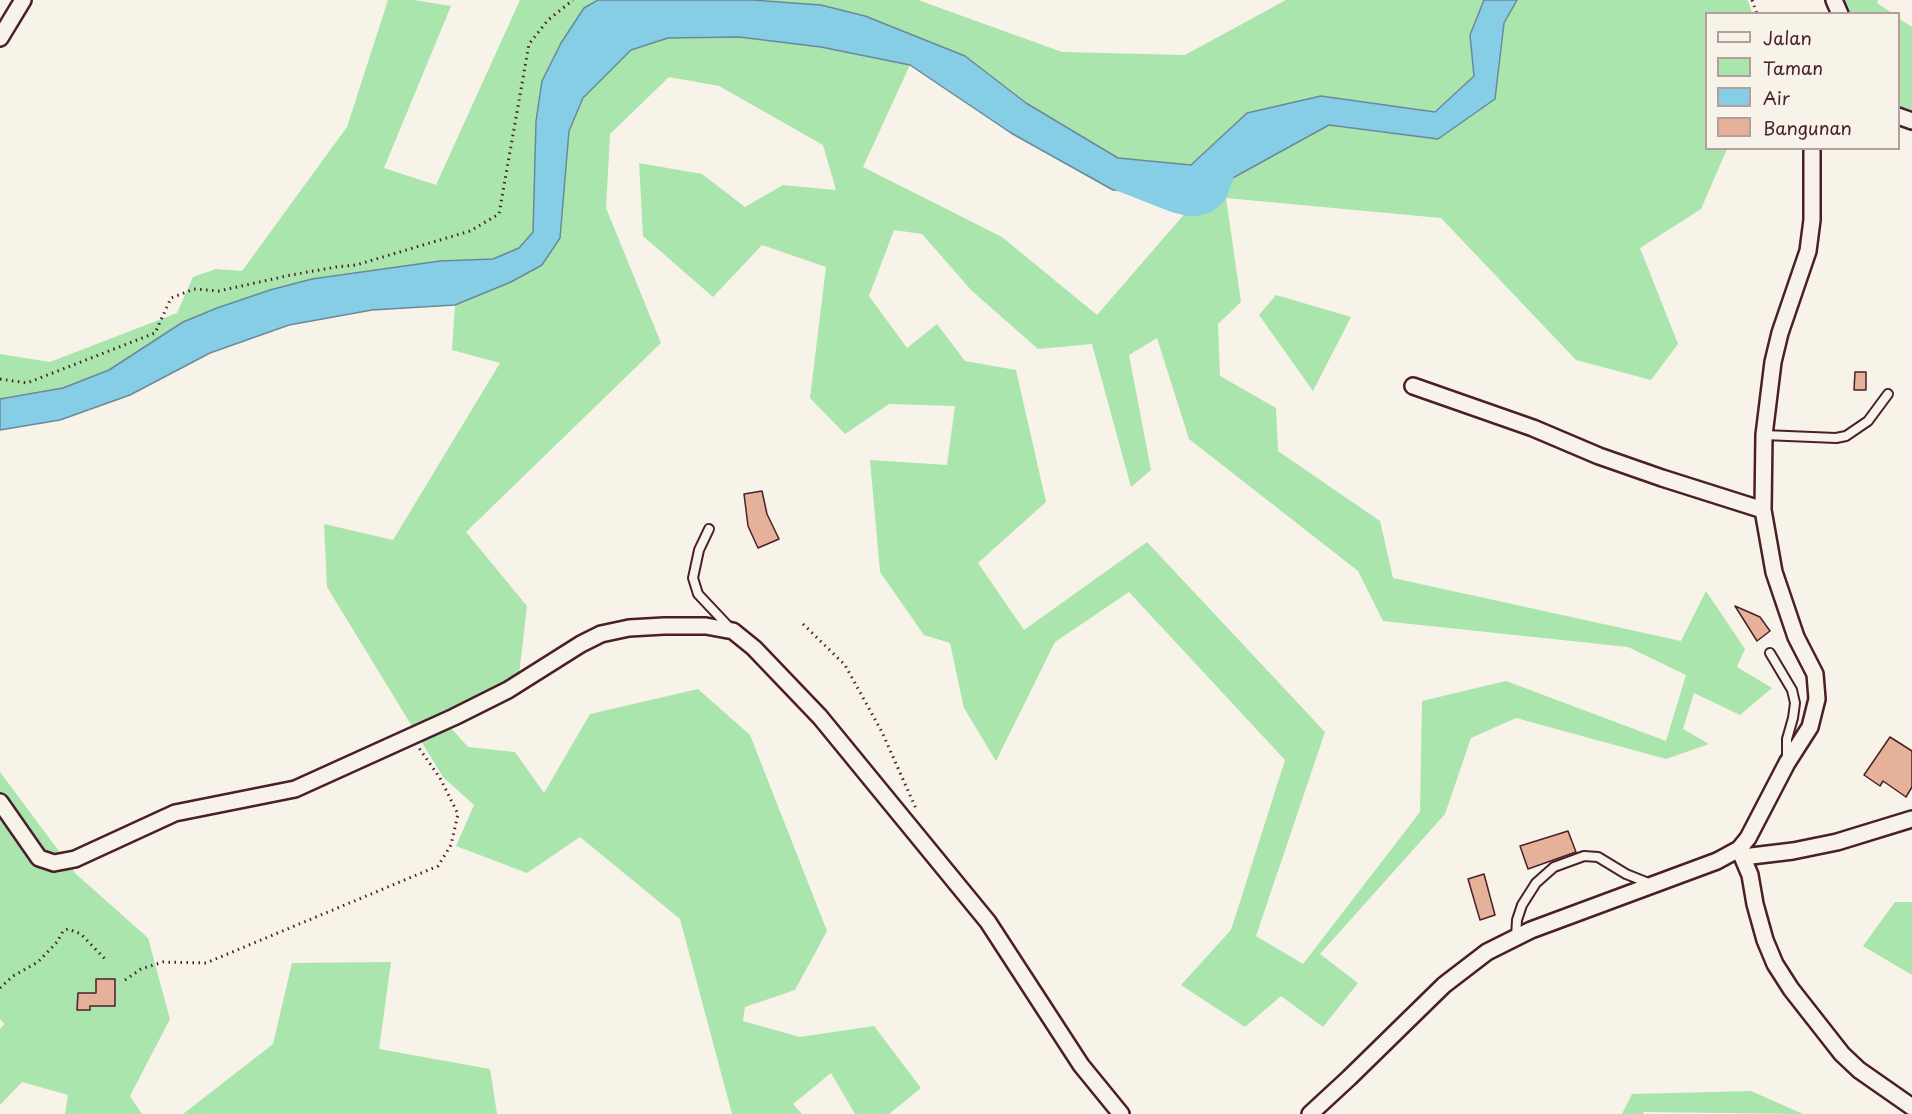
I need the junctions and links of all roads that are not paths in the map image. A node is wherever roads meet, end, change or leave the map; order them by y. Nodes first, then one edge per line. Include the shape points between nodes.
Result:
1 (22, 0) edge
2 (0, 38) edge
3 (1812, 150) edge
4 (1413, 386) dead end
5 (1888, 394) dead end
6 (1764, 435) junction
7 (1763, 510) junction
8 (709, 529) dead end
9 (733, 631) junction
10 (1770, 653) dead end
11 (1787, 763) junction
12 (0, 802) edge
13 (1912, 819) edge
14 (1741, 853) junction
15 (1652, 885) junction
16 (1516, 937) junction
17 (1912, 1107) edge
18 (1121, 1114) edge
19 (1310, 1114) edge

1 - 2 street
3 - 6 street via 1808,251 1780,333
4 - 7 street via 1641,471
5 - 6 lane via 1868,421 1846,436
6 - 7 street
7 - 11 street via 1774,572 1796,637 1815,674 1817,699 1810,727
8 - 9 lane via 693,578 699,594
9 - 12 street via 706,626 664,626 601,634 508,690 295,789 175,813 75,860 54,863 39,858
9 - 18 street via 820,717 988,922 1081,1065
10 - 11 lane via 1792,690 1795,703 1787,739
11 - 14 street
13 - 14 street via 1793,851
14 - 15 street
14 - 17 street via 1765,940 1791,989 1842,1054
15 - 16 street
15 - 16 lane via 1598,857 1584,856 1554,867 1522,905
16 - 19 street via 1487,952 1444,985

